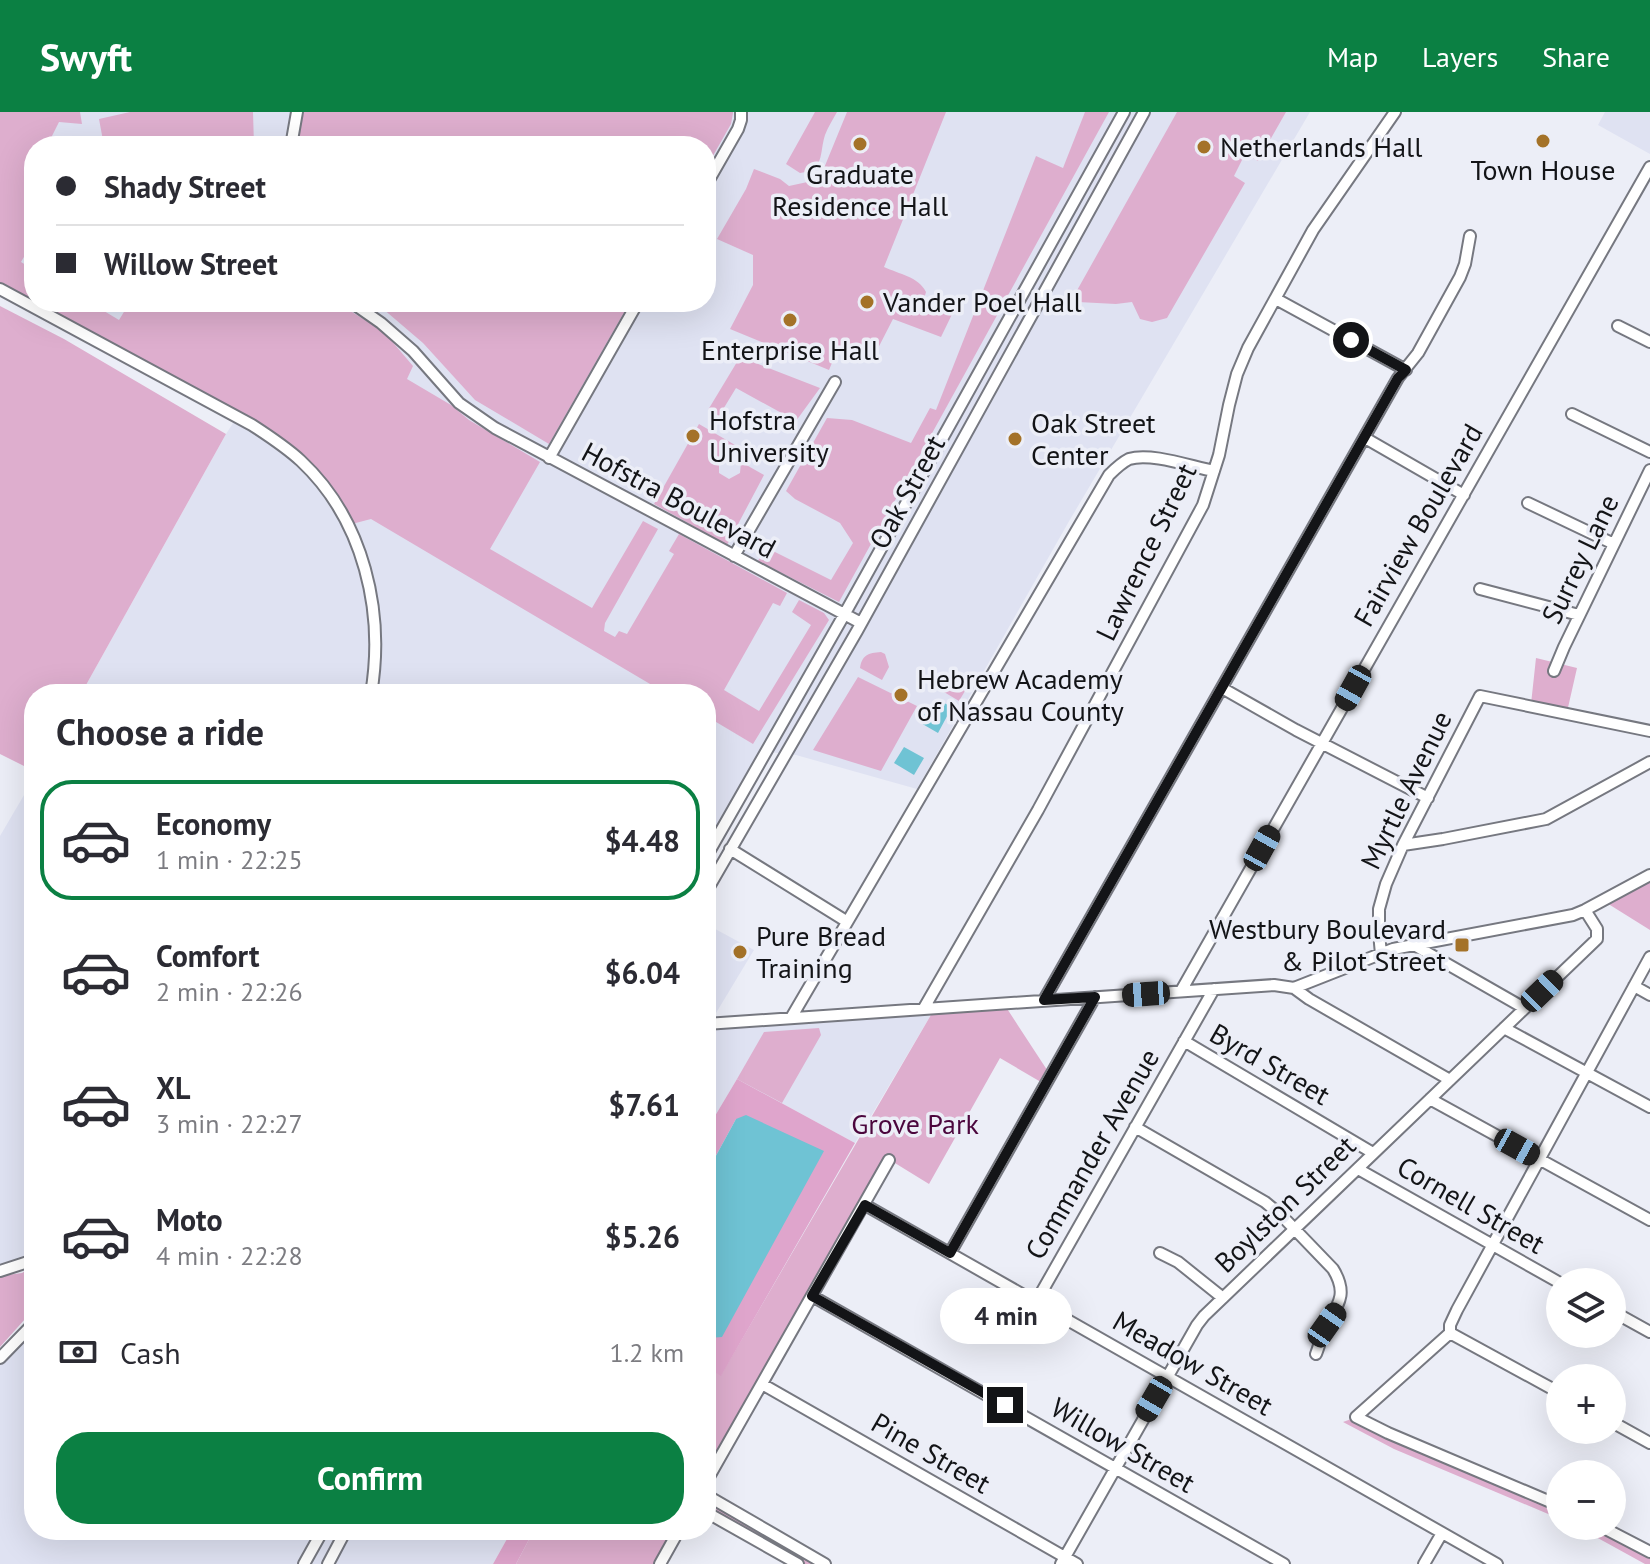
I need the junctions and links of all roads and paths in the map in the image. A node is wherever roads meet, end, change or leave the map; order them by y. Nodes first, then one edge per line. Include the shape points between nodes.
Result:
1 (297, 112) edge
2 (741, 112) edge
3 (1124, 112) edge
4 (1144, 112) edge
5 (1395, 112) edge
6 (293, 136) edge
7 (1650, 167) edge
8 (716, 168) edge
9 (1470, 236) dead end
10 (0, 289) edge
11 (1276, 299) junction
12 (24, 302) edge
13 (43, 312) edge
14 (365, 312) edge
15 (632, 312) edge
16 (1618, 326) dead end
17 (1650, 342) edge
18 (990, 354) junction
19 (1004, 363) junction
20 (1406, 370) junction
21 (835, 382) dead end
22 (1572, 414) dead end
23 (1365, 438) junction
24 (1650, 452) edge
25 (549, 458) junction
26 (1650, 470) edge
27 (1214, 471) junction
28 (1464, 495) junction
29 (1528, 503) dead end
30 (1614, 544) junction
31 (734, 556) junction
32 (1480, 589) dead end
33 (844, 615) junction
34 (1579, 615) junction
35 (861, 623) junction
36 (1554, 671) dead end
37 (373, 684) edge
38 (1222, 688) junction
39 (1650, 731) edge
40 (1322, 743) junction
41 (1650, 762) edge
42 (1428, 798) junction
43 (716, 839) edge
44 (1403, 845) junction
45 (730, 849) junction
46 (716, 874) edge
47 (1650, 875) edge
48 (1585, 910) junction
49 (846, 921) junction
50 (1414, 945) junction
51 (1381, 954) junction
52 (1650, 957) edge
53 (1634, 986) junction
54 (1294, 988) junction
55 (1214, 989) junction
56 (1181, 991) junction
57 (1650, 995) edge
58 (1095, 997) junction
59 (1044, 1000) junction
60 (924, 1008) junction
61 (1524, 1008) junction
62 (791, 1018) junction
63 (716, 1023) edge
64 (1504, 1028) junction
65 (1184, 1041) junction
66 (1587, 1073) junction
67 (1450, 1080) junction
68 (1430, 1099) junction
69 (1650, 1107) edge
70 (1135, 1127) junction
71 (1373, 1153) junction
72 (1539, 1159) junction
73 (889, 1160) dead end
74 (1358, 1169) junction
75 (865, 1205) junction
76 (1650, 1220) edge
77 (1294, 1228) junction
78 (1492, 1246) junction
79 (950, 1253) junction
80 (1160, 1253) dead end
81 (24, 1263) edge
82 (0, 1271) edge
83 (1546, 1275) edge
84 (812, 1296) junction
85 (1223, 1298) junction
86 (1036, 1302) junction
87 (1626, 1319) edge
88 (1650, 1332) edge
89 (24, 1333) edge
90 (1450, 1333) junction
91 (1316, 1354) dead end
92 (0, 1358) edge
93 (1167, 1377) junction
94 (762, 1384) junction
95 (1546, 1385) edge
96 (1626, 1430) edge
97 (1650, 1443) edge
98 (716, 1464) edge
99 (1115, 1468) junction
100 (1546, 1500) edge
101 (716, 1501) edge
102 (716, 1518) edge
103 (1442, 1533) junction
104 (318, 1540) edge
105 (341, 1540) edge
106 (673, 1540) edge
107 (1626, 1540) edge
108 (1650, 1552) edge
109 (1063, 1560) edge
110 (307, 1563) edge
111 (328, 1564) edge
112 (660, 1564) edge
113 (798, 1564) edge
114 (825, 1564) edge
115 (1077, 1564) edge
116 (1284, 1564) edge
117 (1424, 1564) edge
118 (1497, 1564) edge

1 - 6 street
2 - 8 street via 738,129
3 - 18 street, Oak Street
4 - 19 street, Oak Street
5 - 11 street, Lawrence Street via 1322,217
7 - 28 street, Fairview Boulevard
9 - 20 street via 1460,277
10 - 12 street
11 - 20 street
11 - 27 street, Lawrence Street via 1237,374
13 - 37 street via 252,425 317,478 352,532 369,581 376,643
14 - 25 street via 413,351 459,403
15 - 25 street, Hofstra Boulevard
16 - 17 street
18 - 19 street
18 - 33 street, Oak Street
19 - 35 street, Oak Street
20 - 23 street
21 - 31 street
22 - 24 street
23 - 28 street
23 - 38 street
25 - 31 street, Hofstra Boulevard
26 - 30 street, Surrey Lane
27 - 49 street via 1138,458 1109,475
27 - 60 street, Lawrence Street via 1203,505
28 - 40 street, Fairview Boulevard
29 - 30 street
30 - 34 street, Surrey Lane
31 - 33 street, Hofstra Boulevard
32 - 34 street
33 - 35 street, Hofstra Boulevard
33 - 43 street, Oak Street
34 - 36 street, Surrey Lane
35 - 45 street, Oak Street
38 - 40 street
38 - 59 street
39 - 42 street, Myrtle Avenue via 1480,696
40 - 42 street
40 - 56 street, Fairview Boulevard
41 - 44 street via 1546,819
42 - 44 street, Myrtle Avenue
44 - 51 street, Myrtle Avenue via 1379,909
45 - 46 street, Oak Street
45 - 49 street
47 - 48 street
48 - 50 street
48 - 61 street, Boylston Street via 1597,939
49 - 62 street
50 - 51 street
50 - 61 street
51 - 54 street
52 - 53 street
53 - 57 street
53 - 66 street
54 - 55 street
54 - 67 street
55 - 56 street
55 - 65 street, Commander Avenue
56 - 58 street
58 - 59 street
58 - 79 street
59 - 60 street
60 - 62 street
61 - 64 street, Boylston Street
62 - 63 street
64 - 66 street
64 - 67 street, Boylston Street
65 - 70 street, Commander Avenue
65 - 71 street, Byrd Street
66 - 69 street
66 - 72 street
67 - 68 street, Boylston Street
68 - 71 street, Boylston Street
68 - 72 street
70 - 77 street via 1265,1202
70 - 86 street, Commander Avenue
71 - 74 street, Boylston Street
72 - 76 street
72 - 78 street
73 - 75 street
74 - 77 street, Boylston Street
74 - 78 street, Cornell Street
75 - 79 street, Meadow Street
75 - 84 street
77 - 85 street, Boylston Street
77 - 91 street via 1333,1269 1341,1287 1340,1304
78 - 83 street, Cornell Street
78 - 90 street
79 - 86 street, Meadow Street
80 - 85 street
81 - 82 street
84 - 94 street
84 - 99 street, Willow Street
85 - 93 street, Boylston Street via 1197,1325
86 - 93 street, Meadow Street
87 - 88 street
89 - 92 street
90 - 95 street
90 - 100 street via 1356,1417
93 - 99 street, Boylston Street
93 - 103 street, Meadow Street
94 - 98 street
94 - 109 street, Pine Street
96 - 97 street
99 - 109 street, Boylston Street
99 - 116 street, Willow Street
101 - 114 street
102 - 113 street
103 - 117 street
103 - 118 street, Meadow Street
104 - 110 street
105 - 111 street
106 - 112 street
107 - 108 street
109 - 115 street, Pine Street

